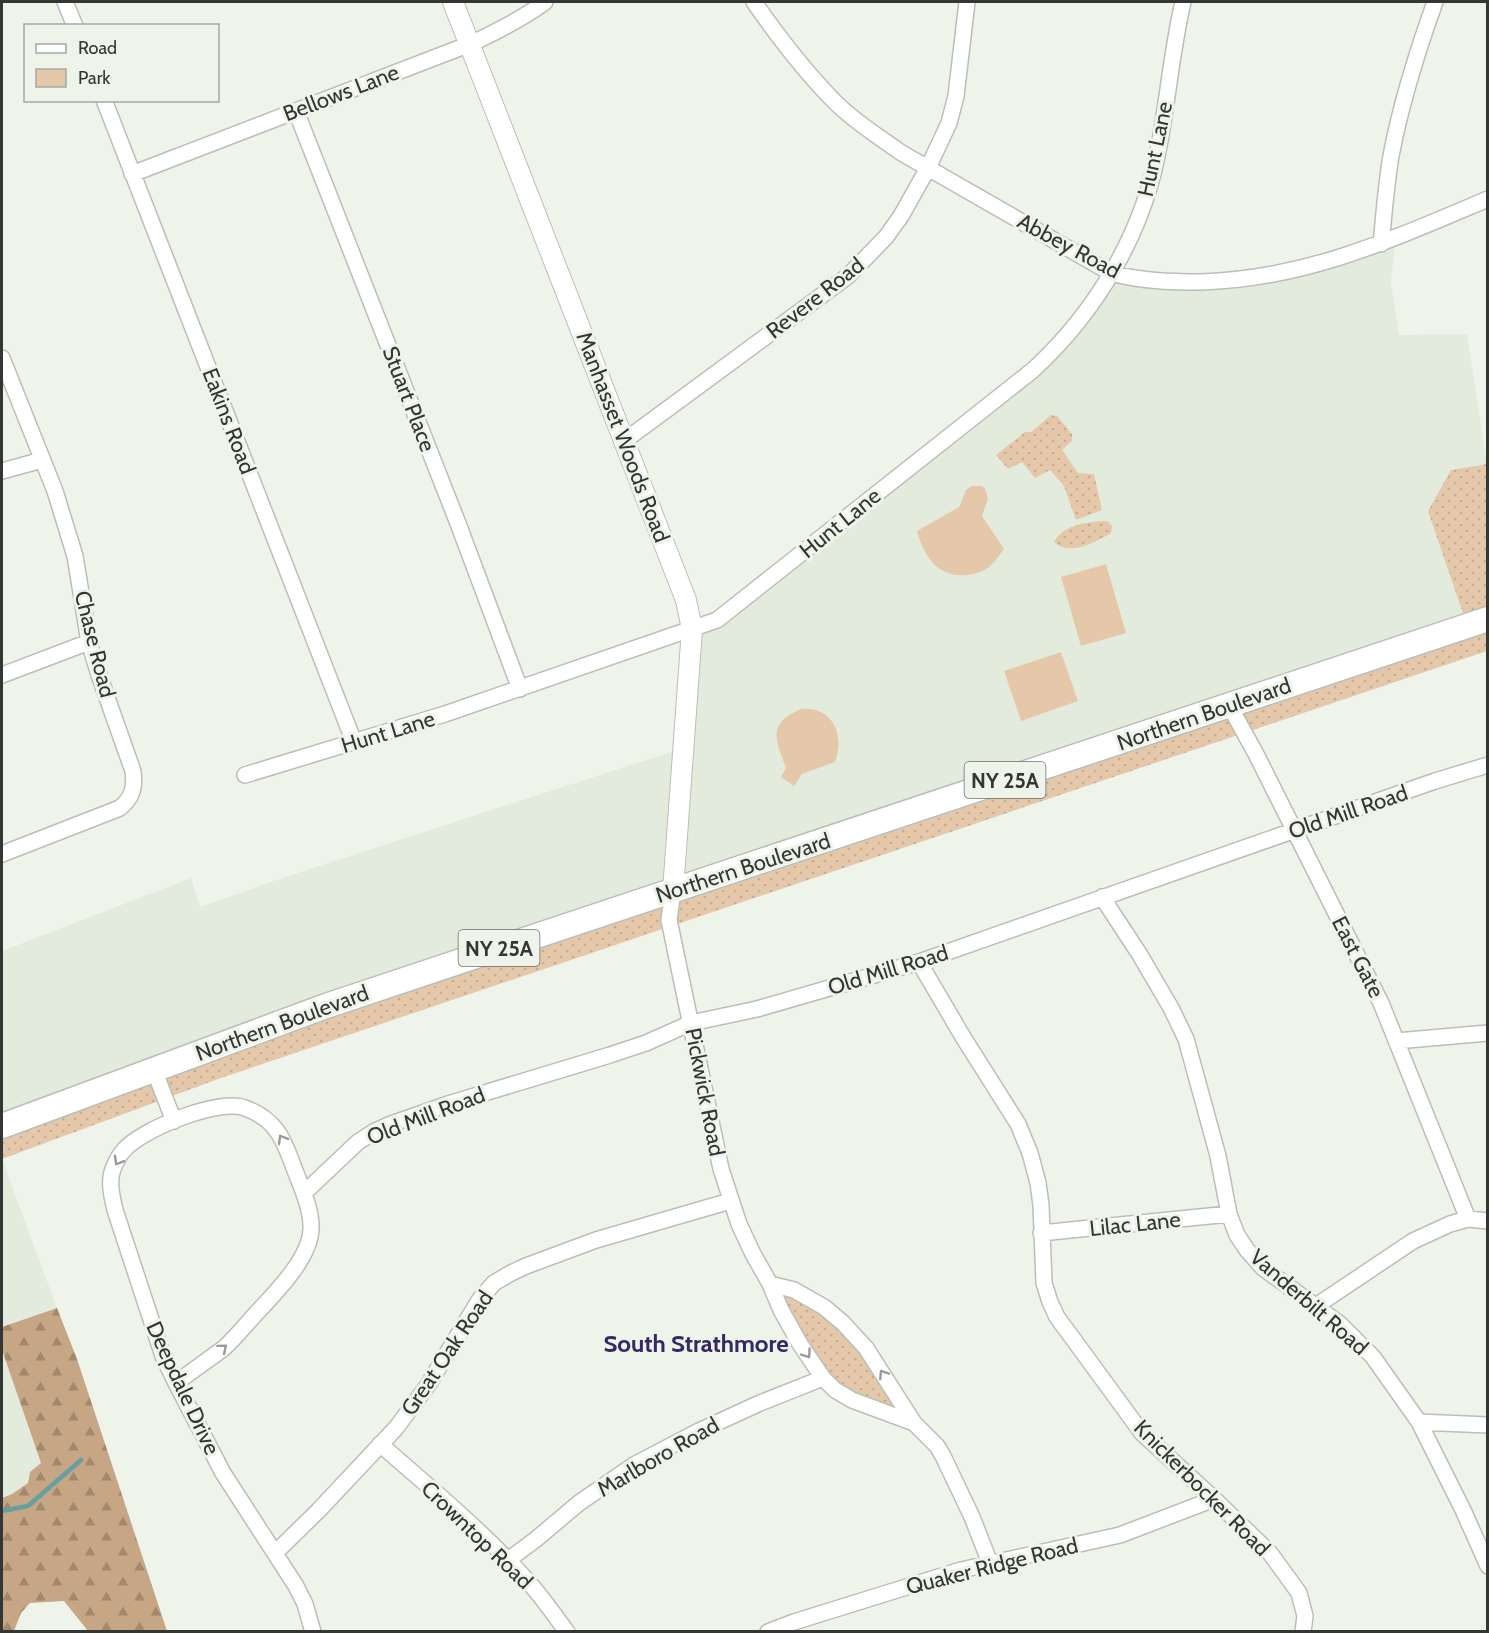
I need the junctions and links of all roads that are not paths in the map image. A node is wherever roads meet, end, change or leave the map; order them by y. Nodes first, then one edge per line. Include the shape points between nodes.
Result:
1 (65, 2) edge
2 (453, 2) edge
3 (545, 2) edge
4 (754, 2) edge
5 (967, 2) edge
6 (1183, 2) edge
7 (1436, 2) edge
8 (74, 24) edge
9 (470, 44) junction
10 (105, 102) edge
11 (296, 111) junction
12 (928, 168) junction
13 (132, 174) junction
14 (1488, 199) edge
15 (1382, 244) junction
16 (1111, 273) junction
17 (2, 358) edge
18 (624, 441) junction
19 (42, 460) junction
20 (2, 471) edge
21 (1488, 619) edge
22 (692, 629) junction
23 (89, 642) junction
24 (2, 675) edge
25 (520, 689) junction
26 (1229, 705) junction
27 (354, 742) junction
28 (1488, 765) edge
29 (245, 775) dead end
30 (1295, 831) junction
31 (2, 854) edge
32 (673, 891) junction
33 (1102, 897) junction
34 (919, 962) junction
35 (691, 1023) junction
36 (1488, 1032) edge
37 (1396, 1041) junction
38 (154, 1070) junction
39 (174, 1121) junction
40 (2, 1126) edge
41 (304, 1193) junction
42 (730, 1201) junction
43 (1229, 1214) junction
44 (1468, 1219) junction
45 (1488, 1221) edge
46 (1041, 1233) junction
47 (770, 1284) junction
48 (1316, 1306) junction
49 (823, 1378) junction
50 (176, 1383) junction
51 (1419, 1422) junction
52 (914, 1423) junction
53 (1488, 1425) edge
54 (380, 1444) junction
55 (1214, 1499) junction
56 (275, 1553) junction
57 (508, 1560) junction
58 (990, 1563) junction
59 (1488, 1566) edge
60 (313, 1632) edge
61 (567, 1632) edge
62 (768, 1632) edge
63 (1303, 1632) edge

1 - 8 street
2 - 9 street, Manhasset Woods Road
3 - 9 street, Bellows Lane
4 - 12 street, Abbey Road via 807,73 838,105 867,129
5 - 12 street, Revere Road via 956,96 949,123
6 - 16 street, Hunt Lane via 1152,176 1131,237
7 - 15 street via 1418,49 1391,158
9 - 11 street, Bellows Lane
9 - 18 street, Manhasset Woods Road
10 - 13 street, Eakins Road
11 - 13 street, Bellows Lane
11 - 25 street, Stuart Place
12 - 16 street, Abbey Road
12 - 18 street, Revere Road via 886,237 848,276
13 - 27 street, Eakins Road
14 - 15 street, Abbey Road
15 - 16 street, Abbey Road via 1296,270 1232,280 1176,282
16 - 22 street, Hunt Lane via 1074,328 1033,370 724,615
17 - 19 street, Chase Road
18 - 22 street, Manhasset Woods Road via 686,600
19 - 20 street
19 - 23 street, Chase Road via 75,556
21 - 26 main road, Northern Boulevard / NY 25A
22 - 25 street, Hunt Lane
22 - 32 street, Manhasset Woods Road
23 - 24 street
23 - 31 street, Chase Road via 133,771 130,797 110,813
25 - 27 street, Hunt Lane
26 - 30 street, East Gate
26 - 32 main road, Northern Boulevard / NY 25A
27 - 29 street, Hunt Lane
28 - 30 street, Old Mill Road
30 - 33 street, Old Mill Road
30 - 37 street, East Gate
32 - 35 street, Pickwick Road via 669,920
32 - 38 main road, Northern Boulevard / NY 25A via 326,1006
33 - 34 street, Old Mill Road
33 - 43 street, Vanderbilt Road via 1140,955 1186,1039 1218,1156
34 - 35 street, Old Mill Road via 758,1009
34 - 46 street, Knickerbocker Road via 1018,1124 1038,1183
35 - 41 street, Old Mill Road via 646,1043 448,1104 375,1131
35 - 42 street, Pickwick Road
36 - 37 street
37 - 44 street, East Gate
38 - 39 street
38 - 40 main road, Northern Boulevard / NY 25A
41 -> 39 street, Deepdale Drive via 285,1141 273,1124 258,1113 225,1105
39 -> 50 street, Deepdale Drive via 144,1134 124,1150 113,1169 111,1186 140,1287
50 -> 41 street via 226,1346 288,1279 312,1230
42 - 47 street, Pickwick Road
42 - 54 street, Great Oak Road via 596,1240 502,1277 488,1288 428,1385
43 - 46 street, Lilac Lane
43 - 48 street, Vanderbilt Road via 1237,1235 1263,1268
44 - 45 street
44 - 48 street via 1413,1241
46 - 55 street, Knickerbocker Road via 1044,1282 1057,1317 1142,1433
47 -> 49 street, Pickwick Road via 800,1344
52 -> 47 street, Pickwick Road via 866,1348 843,1323 794,1290
48 - 51 street, Vanderbilt Road via 1372,1357
49 - 52 street, Pickwick Road via 852,1400
49 - 57 street, Marlboro Road via 699,1431 634,1466 579,1503
50 - 56 street, Deepdale Drive via 223,1473
51 - 53 street
51 - 59 street, Vanderbilt Road
52 - 58 street, Pickwick Road via 944,1456
54 - 56 street, Great Oak Road
54 - 57 street, Crowntop Road
55 - 58 street, Quaker Ridge Road via 1120,1535
55 - 63 street, Knickerbocker Road via 1270,1553 1293,1584 1303,1605
56 - 60 street, Deepdale Drive via 305,1604
57 - 61 street, Crowntop Road
58 - 62 street, Quaker Ridge Road

